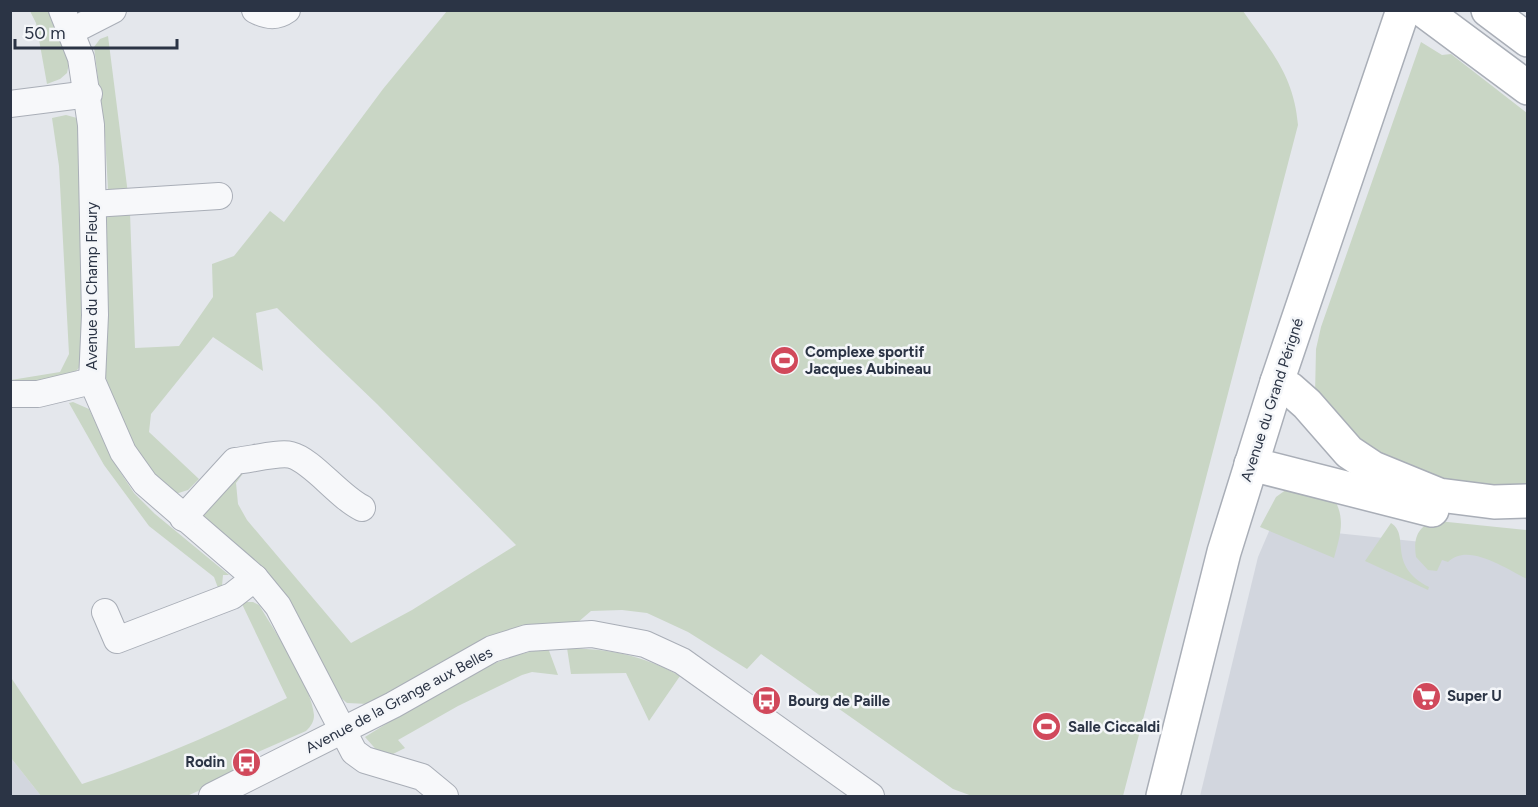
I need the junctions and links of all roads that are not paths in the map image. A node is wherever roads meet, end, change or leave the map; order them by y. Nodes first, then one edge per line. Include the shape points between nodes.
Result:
1 (113, 10) edge
2 (255, 10) edge
3 (287, 10) edge
4 (1403, 10) edge
5 (1488, 10) edge
6 (1442, 17) edge
7 (67, 21) edge
8 (1527, 40) edge
9 (1527, 71) edge
10 (1527, 88) edge
11 (89, 94) junction
12 (10, 104) edge
13 (219, 196) dead end
14 (93, 204) junction
15 (92, 381) junction
16 (1277, 382) junction
17 (10, 394) edge
18 (1251, 464) junction
19 (1527, 501) edge
20 (362, 508) dead end
21 (183, 518) junction
22 (1527, 519) edge
23 (255, 578) junction
24 (105, 612) dead end
25 (343, 731) junction
26 (212, 796) edge
27 (445, 796) edge
28 (871, 796) edge
29 (1163, 796) edge

1 - 7 street
2 - 3 street via 272,16
4 - 16 street, Avenue du Grand Périgné
5 - 8 street
6 - 9 street
6 - 10 street
7 - 11 street, Avenue du Champ Fleury
11 - 12 street
11 - 14 street, Avenue du Champ Fleury
13 - 14 street
14 - 15 street, Avenue du Champ Fleury
15 - 17 street via 38,394
15 - 21 street, Avenue du Champ Fleury via 134,469
16 - 18 street, Avenue du Grand Périgné
16 - 19 street via 1307,404 1349,452 1373,468 1439,495
18 - 22 street via 1442,513 1492,521
18 - 29 street, Avenue du Grand Périgné via 1218,574
20 - 21 street via 291,455 235,461
21 - 23 street, Avenue du Champ Fleury
23 - 24 street via 232,596 117,640
23 - 25 street, Avenue du Champ Fleury via 290,626
25 - 26 street, Avenue de la Grange aux Belles
25 - 27 street, Avenue du Champ Fleury via 354,752 365,760 422,777
25 - 28 street, Avenue de la Grange aux Belles via 500,646 547,636 609,635 645,644 681,661

